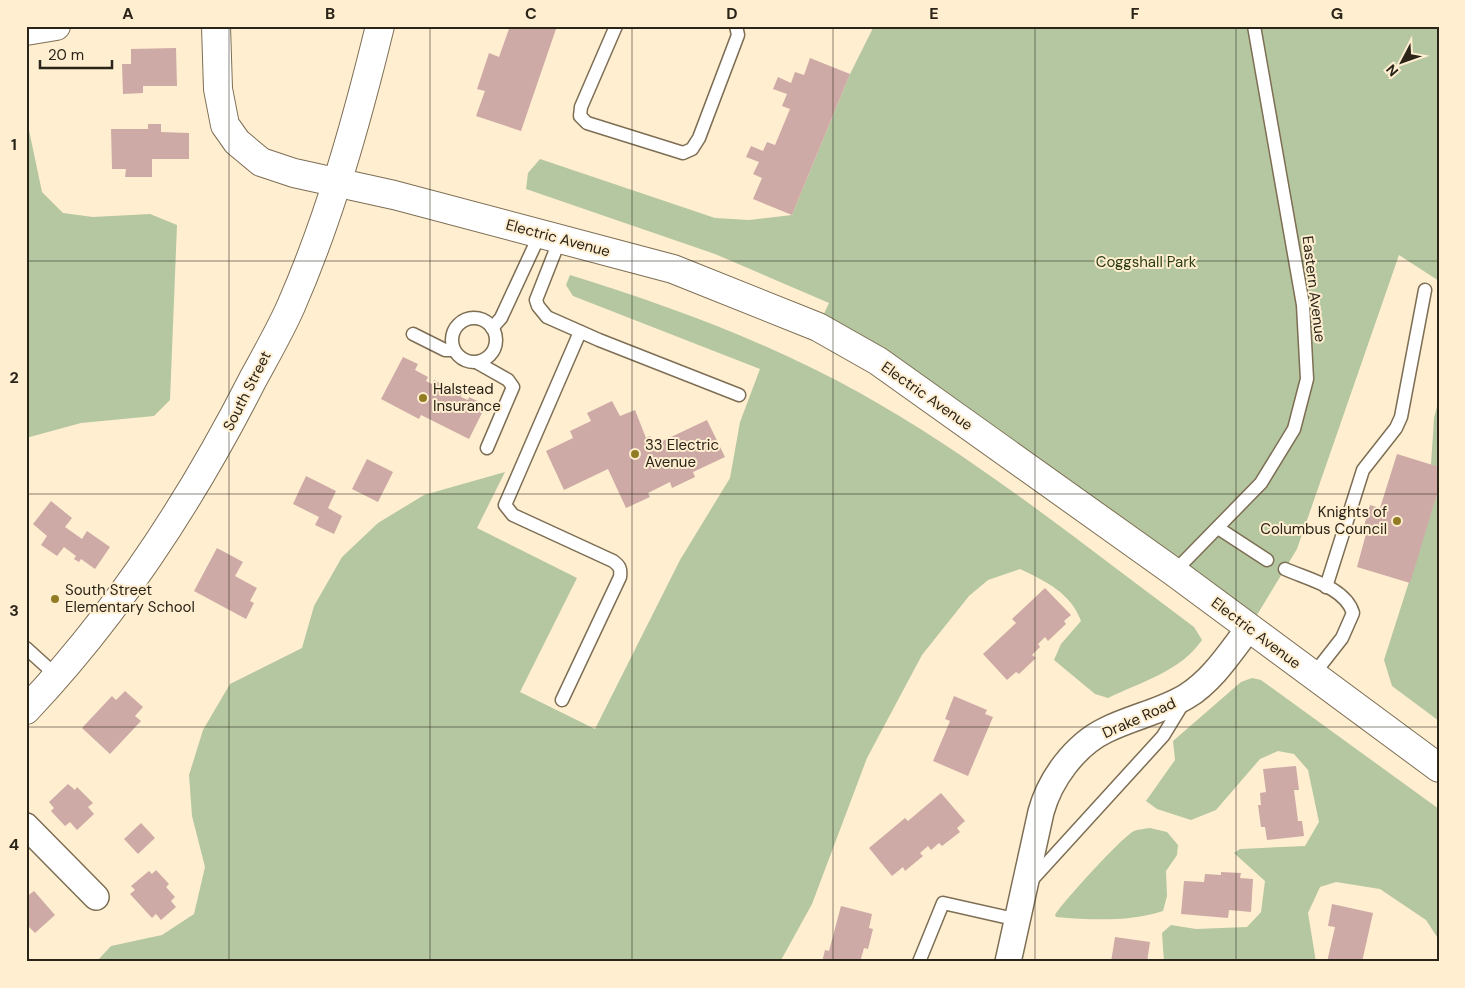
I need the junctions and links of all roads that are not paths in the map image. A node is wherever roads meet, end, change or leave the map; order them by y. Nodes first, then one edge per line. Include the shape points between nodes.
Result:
1 (56, 26) edge
2 (216, 26) edge
3 (380, 26) edge
4 (616, 26) edge
5 (736, 26) edge
6 (1254, 26) edge
7 (26, 30) edge
8 (338, 181) junction
9 (550, 236) junction
10 (1425, 290) dead end
11 (492, 328) junction
12 (580, 332) junction
13 (412, 334) dead end
14 (454, 350) junction
15 (478, 362) junction
16 (739, 395) dead end
17 (487, 448) dead end
18 (1218, 528) junction
19 (1267, 560) dead end
20 (1285, 569) dead end
21 (1174, 572) junction
22 (1326, 587) junction
23 (1249, 628) junction
24 (26, 648) edge
25 (1313, 675) junction
26 (58, 677) junction
27 (1187, 696) junction
28 (562, 700) dead end
29 (26, 710) edge
30 (1439, 768) edge
31 (26, 826) edge
32 (1025, 888) junction
33 (96, 897) dead end
34 (1018, 920) junction
35 (919, 962) edge
36 (1008, 962) edge

1 - 7 main road
2 - 8 main road, Electric Avenue via 218,89 230,135 260,162 294,173
3 - 8 main road, South Street
4 - 5 lane via 580,116 587,123 683,153 692,149 699,138 738,35
6 - 18 lane, Eastern Avenue via 1303,305 1307,379 1294,429 1261,483
8 - 9 main road, Electric Avenue
8 - 26 main road, South Street via 291,306 228,428 160,544 92,637
9 - 11 lane
9 - 12 lane via 536,300 547,317
9 - 21 main road, Electric Avenue via 673,269 818,327 878,361
10 - 22 lane via 1401,417 1363,470
11 - 14 lane via 475,318 461,322 452,334
11 - 15 lane via 496,336 494,350
12 - 16 lane
12 - 28 lane via 505,505 513,515 613,561 621,570
13 - 14 lane via 445,350
14 - 15 lane via 464,361
15 - 17 lane via 513,386
18 - 19 lane
18 - 21 lane, Eastern Avenue
20 - 22 lane
21 - 23 main road, Electric Avenue
22 - 25 lane via 1343,597 1353,613 1342,638
23 - 25 main road, Electric Avenue
23 - 27 street, Drake Road via 1216,670
24 - 26 lane
25 - 30 main road, Electric Avenue
26 - 29 main road, South Street
27 - 32 lane via 1163,736
27 - 32 street, Drake Road via 1102,732 1057,775 1042,806
31 - 33 street
32 - 34 street, Drake Road
34 - 35 lane via 943,903
34 - 36 street, Drake Road

